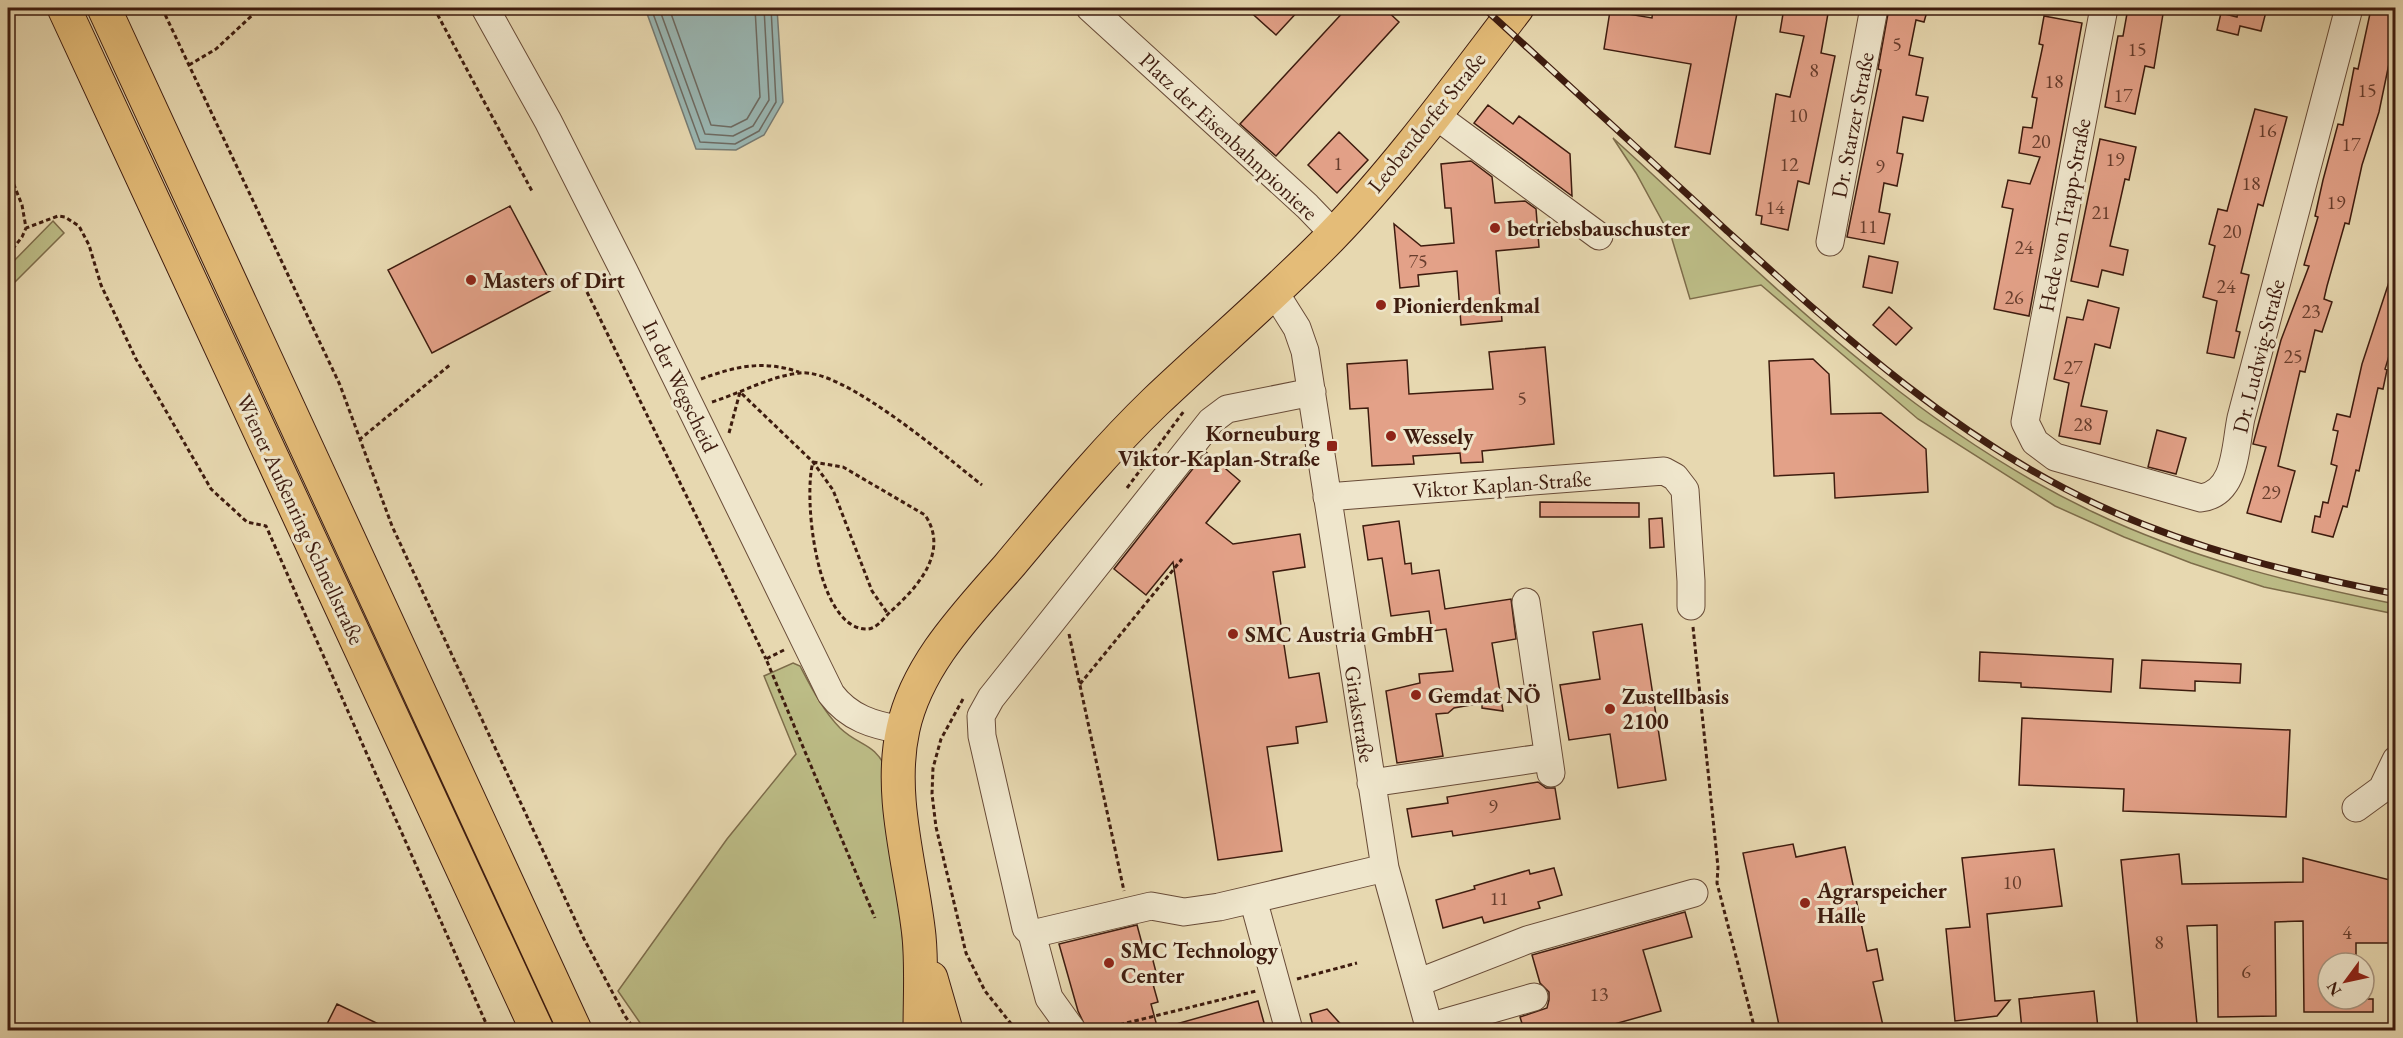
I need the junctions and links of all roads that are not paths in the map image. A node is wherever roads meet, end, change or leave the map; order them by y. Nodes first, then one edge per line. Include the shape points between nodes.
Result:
1 (64, 8) edge
2 (104, 8) edge
3 (485, 8) edge
4 (1090, 8) edge
5 (1517, 8) edge
6 (1874, 8) edge
7 (2104, 8) edge
8 (2349, 8) edge
9 (1435, 115) junction
10 (1334, 234) junction
11 (1599, 236) dead end
12 (1830, 242) dead end
13 (1275, 293) junction
14 (1312, 392) junction
15 (2025, 422) joint
16 (1327, 497) junction
17 (1526, 602) dead end
18 (1691, 606) road end
19 (902, 730) junction
20 (2396, 760) edge
21 (1371, 783) junction
22 (2356, 808) dead end
23 (1385, 868) junction
24 (1694, 893) dead end
25 (1253, 898) junction
26 (1032, 934) junction
27 (919, 939) junction
28 (1417, 982) junction
29 (1534, 997) dead end
30 (1430, 1029) edge
31 (537, 1030) edge
32 (575, 1030) edge
33 (920, 1030) edge
34 (946, 1030) edge
35 (1072, 1030) edge
36 (1289, 1030) edge

1 - 31 main road, Wiener Außenring Schnellstraße
2 - 32 main road, Wiener Außenring Schnellstraße
3 - 19 street, In der Wegscheid via 548,121 825,684 839,705 868,723
4 - 10 street, Platz der Eisenbahnpioniere
5 - 9 main road, Leobendorfer Straße
6 - 12 street, Dr. Starzer Straße
7 - 15 street, Hede von Trapp-Straße
8 - 15 street, Dr. Ludwig-Straße via 2241,418 2229,480 2214,494 2201,498 2055,457 2035,442
9 - 10 main road, Leobendorfer Straße
9 - 11 street
10 - 13 main road, Platz der Eisenbahnpioniere
13 - 14 street, Girakstraße via 1297,328
13 - 19 main road, Platz der Eisenbahnpioniere via 1153,404 1067,497 947,638 920,683
14 - 16 street, Girakstraße
14 - 26 street via 1227,409 1211,420 991,698 981,716 982,736 1014,878 1026,928
16 - 18 street, Viktor Kaplan-Straße via 1664,471 1685,490
16 - 21 street, Girakstraße
17 - 21 street via 1550,766
19 - 27 main road, Platz der Eisenbahnpioniere via 899,790
20 - 22 street via 2382,789
21 - 23 street, Girakstraße
23 - 25 street
23 - 28 street, Girakstraße
24 - 28 street via 1527,940
25 - 26 street via 1184,912 1150,906
25 - 36 street
26 - 35 street via 1049,998
27 - 33 main road
27 - 34 main road
28 - 30 street, Girakstraße
29 - 30 street

